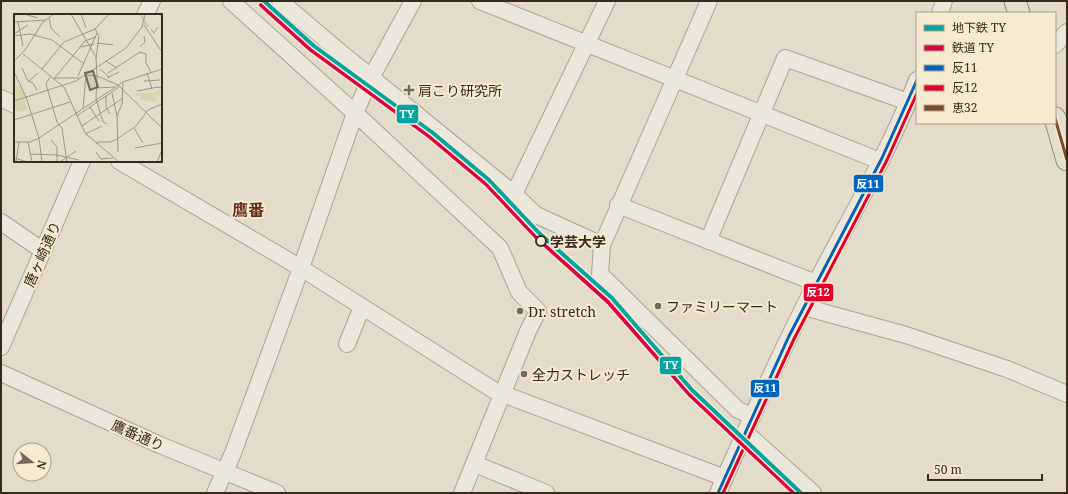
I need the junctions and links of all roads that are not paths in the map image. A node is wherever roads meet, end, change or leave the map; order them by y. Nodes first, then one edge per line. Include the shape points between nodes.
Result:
1 (152, 1) edge
2 (230, 1) edge
3 (280, 1) edge
4 (413, 1) edge
5 (480, 1) edge
6 (607, 1) edge
7 (708, 1) edge
8 (944, 1) edge
9 (1015, 1) edge
10 (940, 12) edge
11 (1019, 12) edge
12 (146, 14) edge
13 (1067, 32) edge
14 (586, 44) junction
15 (1056, 44) edge
16 (371, 78) junction
17 (674, 80) junction
18 (916, 82) edge
19 (1, 98) edge
20 (908, 102) junction
21 (14, 104) edge
22 (355, 113) junction
23 (761, 113) junction
24 (1056, 122) edge
25 (1067, 160) edge
26 (880, 161) junction
27 (82, 162) edge
28 (121, 162) edge
29 (514, 194) junction
30 (618, 205) junction
31 (1, 222) edge
32 (708, 241) junction
33 (602, 245) junction
34 (44, 249) junction
35 (301, 268) junction
36 (816, 283) junction
37 (362, 307) junction
38 (804, 307) junction
39 (347, 344) dead end
40 (1, 347) edge
41 (1, 373) edge
42 (503, 394) junction
43 (1067, 394) edge
44 (752, 416) junction
45 (745, 432) junction
46 (475, 464) junction
47 (225, 473) junction
48 (725, 478) junction
49 (215, 493) edge
50 (277, 493) edge
51 (462, 493) edge
52 (546, 493) edge
53 (718, 493) edge
54 (813, 493) edge

1 - 12 street
2 - 22 street
3 - 16 street
4 - 16 street
5 - 14 street
6 - 14 street
7 - 17 street
8 - 10 street
9 - 11 main road
13 - 15 street
14 - 17 street
14 - 29 street
16 - 22 street
16 - 29 street
17 - 23 street
17 - 30 street
18 - 20 street
19 - 21 street
20 - 23 street via 785,58
20 - 26 street
22 - 35 street
22 - 42 street via 500,248 519,292 538,311
23 - 26 street
23 - 32 street
24 - 25 main road
26 - 36 street
27 - 34 street, 唐ヶ崎通り
28 - 35 street
29 - 33 street via 536,215
30 - 32 street
30 - 33 street
31 - 34 street
32 - 36 street
33 - 44 street via 600,274 738,410
34 - 40 street, 唐ヶ崎通り
35 - 37 street
35 - 47 street
36 - 38 street
37 - 39 street
37 - 42 street
38 - 43 street via 906,335 1007,369
38 - 44 street
41 - 47 street, 鷹番通り
42 - 46 street
42 - 48 street
44 - 45 street
45 - 48 street
45 - 54 street
46 - 51 street
46 - 52 street
47 - 49 street
47 - 50 street, 鷹番通り
48 - 53 street

